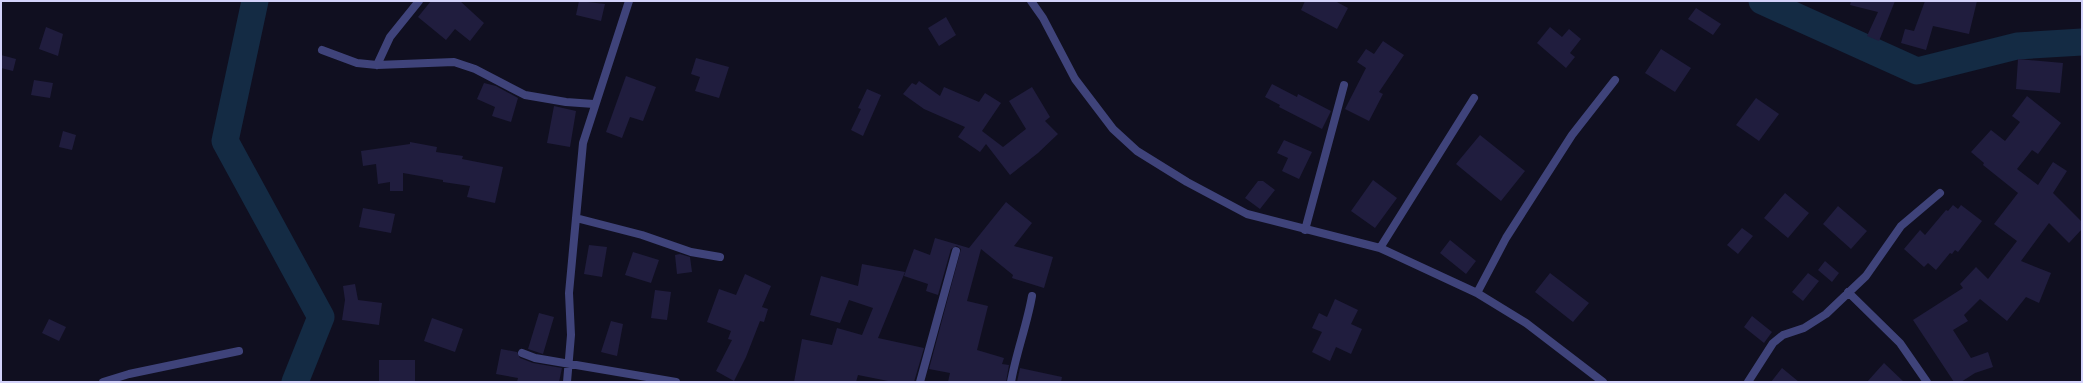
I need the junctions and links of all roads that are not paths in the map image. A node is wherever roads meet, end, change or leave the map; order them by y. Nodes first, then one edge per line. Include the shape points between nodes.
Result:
1 (419, 1) edge
2 (629, 1) edge
3 (1031, 1) edge
4 (322, 50) dead end
5 (377, 66) junction
6 (1615, 80) dead end
7 (1344, 85) dead end
8 (1474, 98) dead end
9 (594, 104) junction
10 (1940, 193) dead end
11 (576, 218) junction
12 (1305, 230) junction
13 (1380, 248) junction
14 (956, 251) dead end
15 (720, 257) dead end
16 (1848, 292) junction
17 (1477, 293) junction
18 (1032, 296) dead end
19 (239, 351) dead end
20 (522, 352) dead end
21 (570, 363) junction
22 (103, 382) edge
23 (568, 382) edge
24 (676, 382) edge
25 (920, 382) edge
26 (1011, 382) edge
27 (1603, 382) edge
28 (1748, 382) edge
29 (1928, 382) edge

1 - 5 street via 390,37
2 - 9 street via 603,84
3 - 12 street via 1043,18 1075,79 1113,129 1137,151 1187,182 1247,214
4 - 5 street via 357,63
5 - 9 street via 454,62 475,69 525,95
6 - 17 street via 1568,141 1506,238
7 - 12 street
8 - 13 street
9 - 11 street via 583,143
10 - 16 street via 1901,226 1866,276
11 - 15 street via 642,235 691,252
11 - 21 street via 569,293
12 - 13 street
13 - 17 street
14 - 25 street
16 - 28 street via 1826,314 1804,328 1783,335 1773,343
16 - 29 street via 1900,343
17 - 27 street via 1526,323
18 - 26 street
19 - 22 street via 129,374
20 - 21 street via 535,358
21 - 23 street
21 - 24 street

